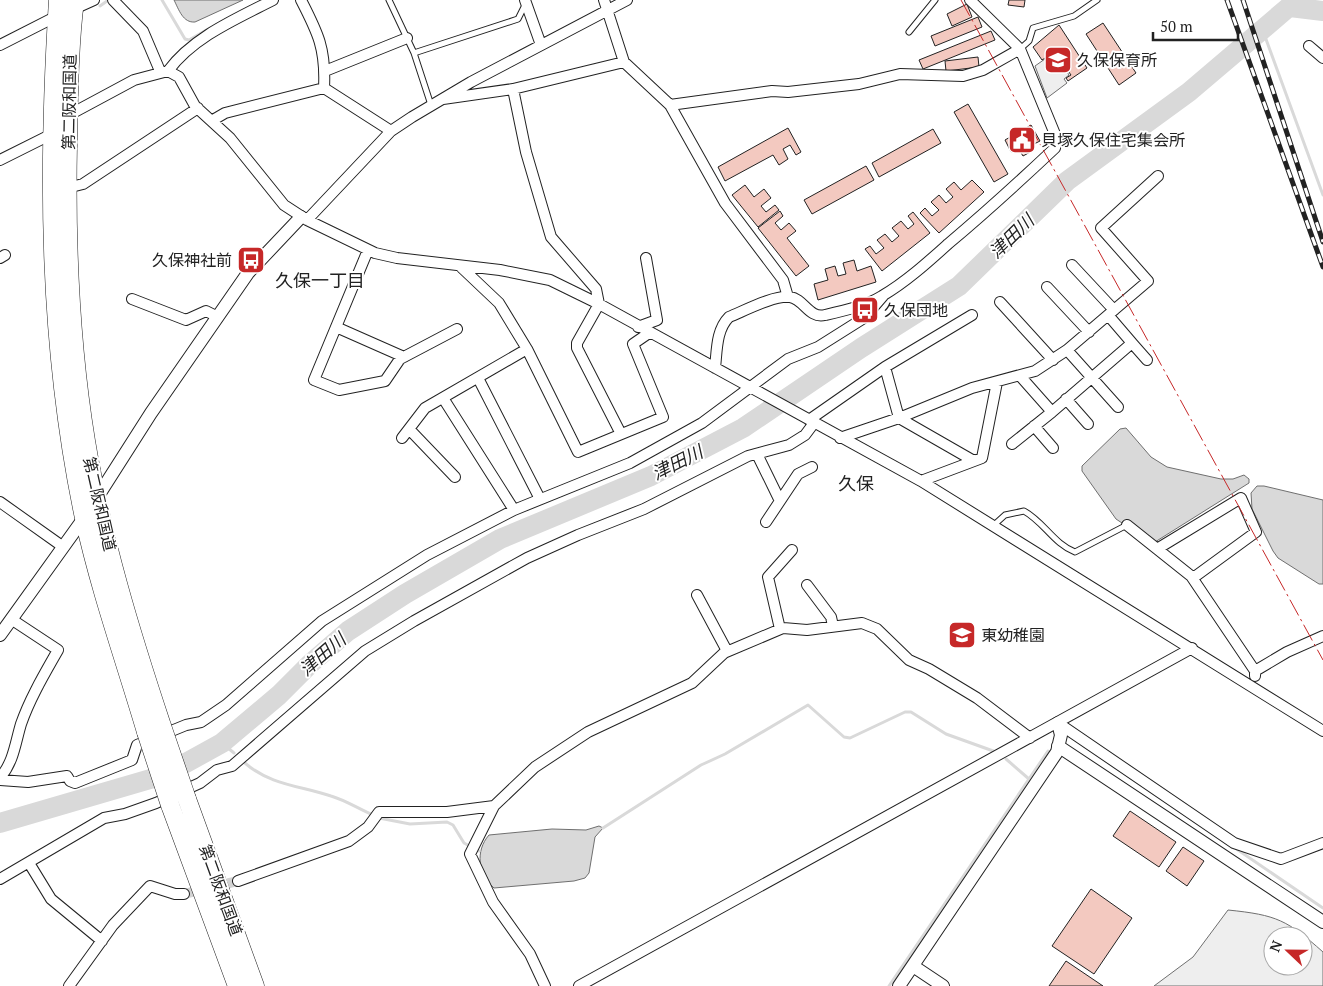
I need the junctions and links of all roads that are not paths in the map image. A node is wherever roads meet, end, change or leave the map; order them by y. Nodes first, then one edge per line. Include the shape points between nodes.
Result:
1 (94, 0) edge
2 (113, 0) edge
3 (273, 0) edge
4 (301, 0) edge
5 (389, 0) edge
6 (604, 0) edge
7 (628, 0) edge
8 (935, 0) edge
9 (970, 0) edge
10 (1097, 0) edge
11 (526, 1) edge
12 (74, 4) edge
13 (58, 8) edge
14 (607, 12) junction
15 (909, 32) dead end
16 (407, 38) junction
17 (0, 45) edge
18 (541, 45) junction
19 (1309, 46) dead end
20 (1020, 49) junction
21 (414, 53) junction
22 (1323, 58) edge
23 (624, 62) junction
24 (164, 71) junction
25 (325, 71) junction
26 (324, 88) junction
27 (513, 89) junction
28 (444, 99) junction
29 (670, 105) junction
30 (432, 106) junction
31 (198, 108) junction
32 (68, 115) junction
33 (212, 120) junction
34 (391, 131) junction
35 (52, 136) junction
36 (0, 160) edge
37 (1158, 176) dead end
38 (68, 188) junction
39 (304, 218) junction
40 (368, 250) junction
41 (646, 258) dead end
42 (1072, 265) dead end
43 (461, 267) junction
44 (1047, 287) dead end
45 (882, 296) junction
46 (788, 297) junction
47 (132, 299) dead end
48 (1000, 302) dead end
49 (599, 304) junction
50 (1111, 313) junction
51 (972, 315) dead end
52 (218, 317) junction
53 (336, 327) junction
54 (638, 327) junction
55 (457, 329) dead end
56 (1089, 332) junction
57 (649, 333) junction
58 (1132, 343) junction
59 (527, 349) junction
60 (1067, 350) junction
61 (404, 357) junction
62 (1053, 360) junction
63 (1147, 360) dead end
64 (885, 367) junction
65 (715, 368) junction
66 (1020, 377) junction
67 (478, 378) junction
68 (1090, 378) junction
69 (997, 382) junction
70 (750, 388) junction
71 (443, 398) junction
72 (1066, 400) junction
73 (1118, 407) dead end
74 (1052, 412) junction
75 (899, 418) junction
76 (812, 421) junction
77 (1088, 424) dead end
78 (1034, 426) junction
79 (408, 429) junction
80 (621, 434) junction
81 (402, 438) dead end
82 (840, 438) junction
83 (1012, 444) dead end
84 (1053, 448) dead end
85 (757, 454) junction
86 (974, 461) junction
87 (812, 467) dead end
88 (455, 477) dead end
89 (921, 481) junction
90 (98, 497) junction
91 (540, 498) junction
92 (780, 501) junction
93 (0, 502) edge
94 (514, 510) junction
95 (84, 518) junction
96 (766, 522) dead end
97 (994, 525) junction
98 (1126, 525) joint
99 (62, 546) junction
100 (1157, 549) junction
101 (792, 550) dead end
102 (1193, 578) junction
103 (807, 585) dead end
104 (697, 595) dead end
105 (11, 619) junction
106 (833, 626) junction
107 (780, 629) junction
108 (0, 635) edge
109 (1323, 636) edge
110 (1192, 648) junction
111 (727, 651) junction
112 (1255, 671) junction
113 (1254, 686) junction
114 (1058, 723) junction
115 (1323, 731) edge
116 (1030, 738) junction
117 (1058, 746) junction
118 (0, 779) edge
119 (494, 806) junction
120 (1323, 843) edge
121 (29, 863) junction
122 (0, 879) edge
123 (238, 882) tunnel mouth
124 (184, 894) tunnel mouth
125 (1323, 922) edge
126 (102, 941) junction
127 (913, 966) junction
128 (69, 986) edge
129 (238, 986) edge
130 (255, 986) edge
131 (545, 986) edge
132 (579, 986) edge
133 (899, 986) edge
134 (943, 986) edge

1 - 12 street
2 - 24 street via 143,31
3 - 24 street via 194,44
4 - 25 street via 320,37
5 - 16 lane
6 - 14 street
7 - 14 street
8 - 15 lane
9 - 20 street
10 - 20 lane via 1074,16 1033,28 1029,40
11 - 18 street
11 - 21 lane via 518,19
12 - 32 highway, 第二阪和国道
13 - 17 street
13 - 35 highway, 第二阪和国道
14 - 18 street
14 - 23 street
16 - 21 lane
16 - 25 street
18 - 28 street
19 - 22 street
20 - 29 street via 983,70 963,76 900,74 859,84 772,91
20 - 45 street via 1057,139 1055,148 946,246
21 - 30 lane
23 - 27 street
23 - 29 street
24 - 31 street via 179,77
24 - 32 street via 134,80
25 - 26 street
26 - 33 street via 225,113
26 - 34 street
27 - 28 street
27 - 49 street via 526,152 552,236 596,289
28 - 30 street
29 - 46 street via 725,203 783,280
30 - 34 street
31 - 33 street
31 - 38 street via 83,184
32 - 35 street
32 - 38 highway, 第二阪和国道
33 - 39 street via 253,164 284,205
34 - 39 street
35 - 36 street
35 - 95 highway, 第二阪和国道 via 51,230 55,313 66,418
37 - 50 street via 1101,228 1148,281
38 - 90 highway, 第二阪和国道 via 74,354 86,444
39 - 40 street
39 - 52 street via 248,273
40 - 43 street via 397,258
40 - 53 street
41 - 54 street via 657,320
42 - 50 street
43 - 49 street via 500,270 550,280
43 - 59 street via 499,303
44 - 56 street
45 - 46 street via 822,316 813,314 794,298
45 - 70 street via 864,318 818,347 788,359
46 - 65 street via 728,317 722,323
47 - 52 street via 186,320 206,311
48 - 62 street
49 - 54 street
49 - 80 street via 577,348
50 - 56 street
50 - 58 street
51 - 64 street
52 - 90 street
53 - 61 street
53 - 61 street via 314,380 339,390 385,381
54 - 57 street
55 - 61 street
56 - 60 street
57 - 65 street
57 - 80 street via 633,344 663,417
58 - 63 street
58 - 68 street
59 - 67 street
59 - 80 street via 578,452
60 - 62 street
60 - 68 street
62 - 66 street
64 - 75 street
64 - 76 street
65 - 70 street
66 - 69 street
66 - 74 street
67 - 71 street
67 - 91 street
68 - 72 street
68 - 73 street
69 - 75 street via 972,388
69 - 86 street via 982,458
70 - 76 street
70 - 91 street via 702,423 630,463
71 - 79 street via 425,408
71 - 94 street
72 - 74 street
72 - 77 street
74 - 78 street
75 - 82 street
75 - 86 street
76 - 82 street
76 - 85 street via 805,436 789,445
78 - 83 street
78 - 84 street
79 - 81 street
79 - 88 street
82 - 89 street
85 - 92 street
85 - 121 street via 477,584 365,651 232,766 217,770 200,783 156,803 104,818
86 - 89 street
87 - 92 street via 798,474
89 - 97 street
90 - 95 street
90 - 130 highway, 第二阪和国道, bridge via 131,630 187,799
91 - 94 street
92 - 96 street
93 - 99 street
94 - 118 street via 427,555 322,621 226,705 201,722 137,744 132,760 76,783 67,776 28,782
95 - 99 street
95 - 129 highway, 第二阪和国道, bridge via 109,614 170,805
97 - 98 lane via 1005,516 1024,511 1036,518 1063,548 1075,552
97 - 110 street
98 - 100 street
99 - 105 street
100 - 102 street
100 - 102 street via 1241,498 1256,532
101 - 107 street via 768,577
102 - 112 street
103 - 106 street via 831,617
104 - 111 street
105 - 108 street
105 - 118 street via 58,650 40,682 22,723 13,758
106 - 107 street via 807,630
106 - 116 street via 862,623 876,630 909,660 977,698
107 - 111 street
109 - 112 street
110 - 113 street
110 - 114 street
111 - 119 street via 692,683 588,732 534,767
112 - 113 street
113 - 115 street
114 - 116 street
114 - 117 street
114 - 120 street via 1234,843 1281,859
116 - 132 street
117 - 125 street
117 - 127 street
119 - 123 street via 447,812 379,812 359,836 350,841
119 - 131 street via 472,850 493,902 530,954
121 - 122 street
121 - 126 street via 51,899
124 - 126 street via 150,886
126 - 128 street
127 - 133 street
127 - 134 street

